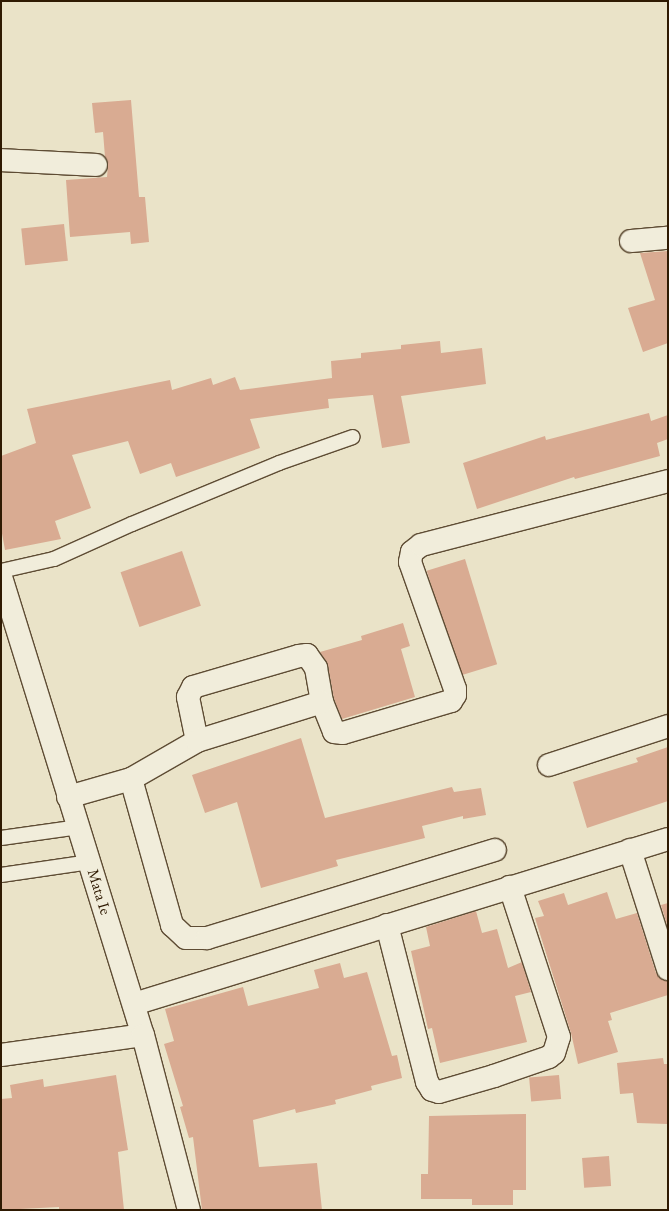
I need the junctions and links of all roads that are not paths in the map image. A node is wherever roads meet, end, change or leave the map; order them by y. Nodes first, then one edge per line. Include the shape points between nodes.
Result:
1 (1, 160) edge
2 (96, 165) dead end
3 (668, 238) edge
4 (631, 241) dead end
5 (353, 437) dead end
6 (668, 481) edge
7 (1, 571) edge
8 (1, 577) edge
9 (322, 702) junction
10 (668, 726) edge
11 (197, 741) junction
12 (549, 765) dead end
13 (131, 779) junction
14 (68, 797) junction
15 (79, 827) junction
16 (1, 838) edge
17 (668, 839) edge
18 (495, 850) dead end
19 (630, 850) junction
20 (90, 862) junction
21 (1, 875) edge
22 (510, 887) junction
23 (387, 925) junction
24 (668, 969) edge
25 (134, 1004) junction
26 (143, 1035) junction
27 (1, 1055) edge
28 (189, 1210) edge

1 - 2 street
3 - 4 street
5 - 7 lane via 264,469 54,559
6 - 9 street via 421,545 410,555 410,562 455,695 451,701 343,733 334,732 331,728
8 - 14 street, Mata Ie
9 - 11 street
9 - 11 street via 316,668 307,655 193,687 188,697
10 - 12 street
11 - 13 street
13 - 14 street
13 - 18 street via 172,925 186,938 207,938
14 - 15 street, Mata Ie
15 - 16 lane
15 - 20 street, Mata Ie
17 - 19 street
19 - 22 street
19 - 24 street
20 - 21 lane
20 - 25 street, Mata Ie
22 - 23 street
22 - 23 street via 559,1037 554,1053 549,1057 494,1076 440,1092 432,1090 427,1082
23 - 25 street
25 - 26 street, Mata Ie
26 - 27 street
26 - 28 street, Mata Ie

